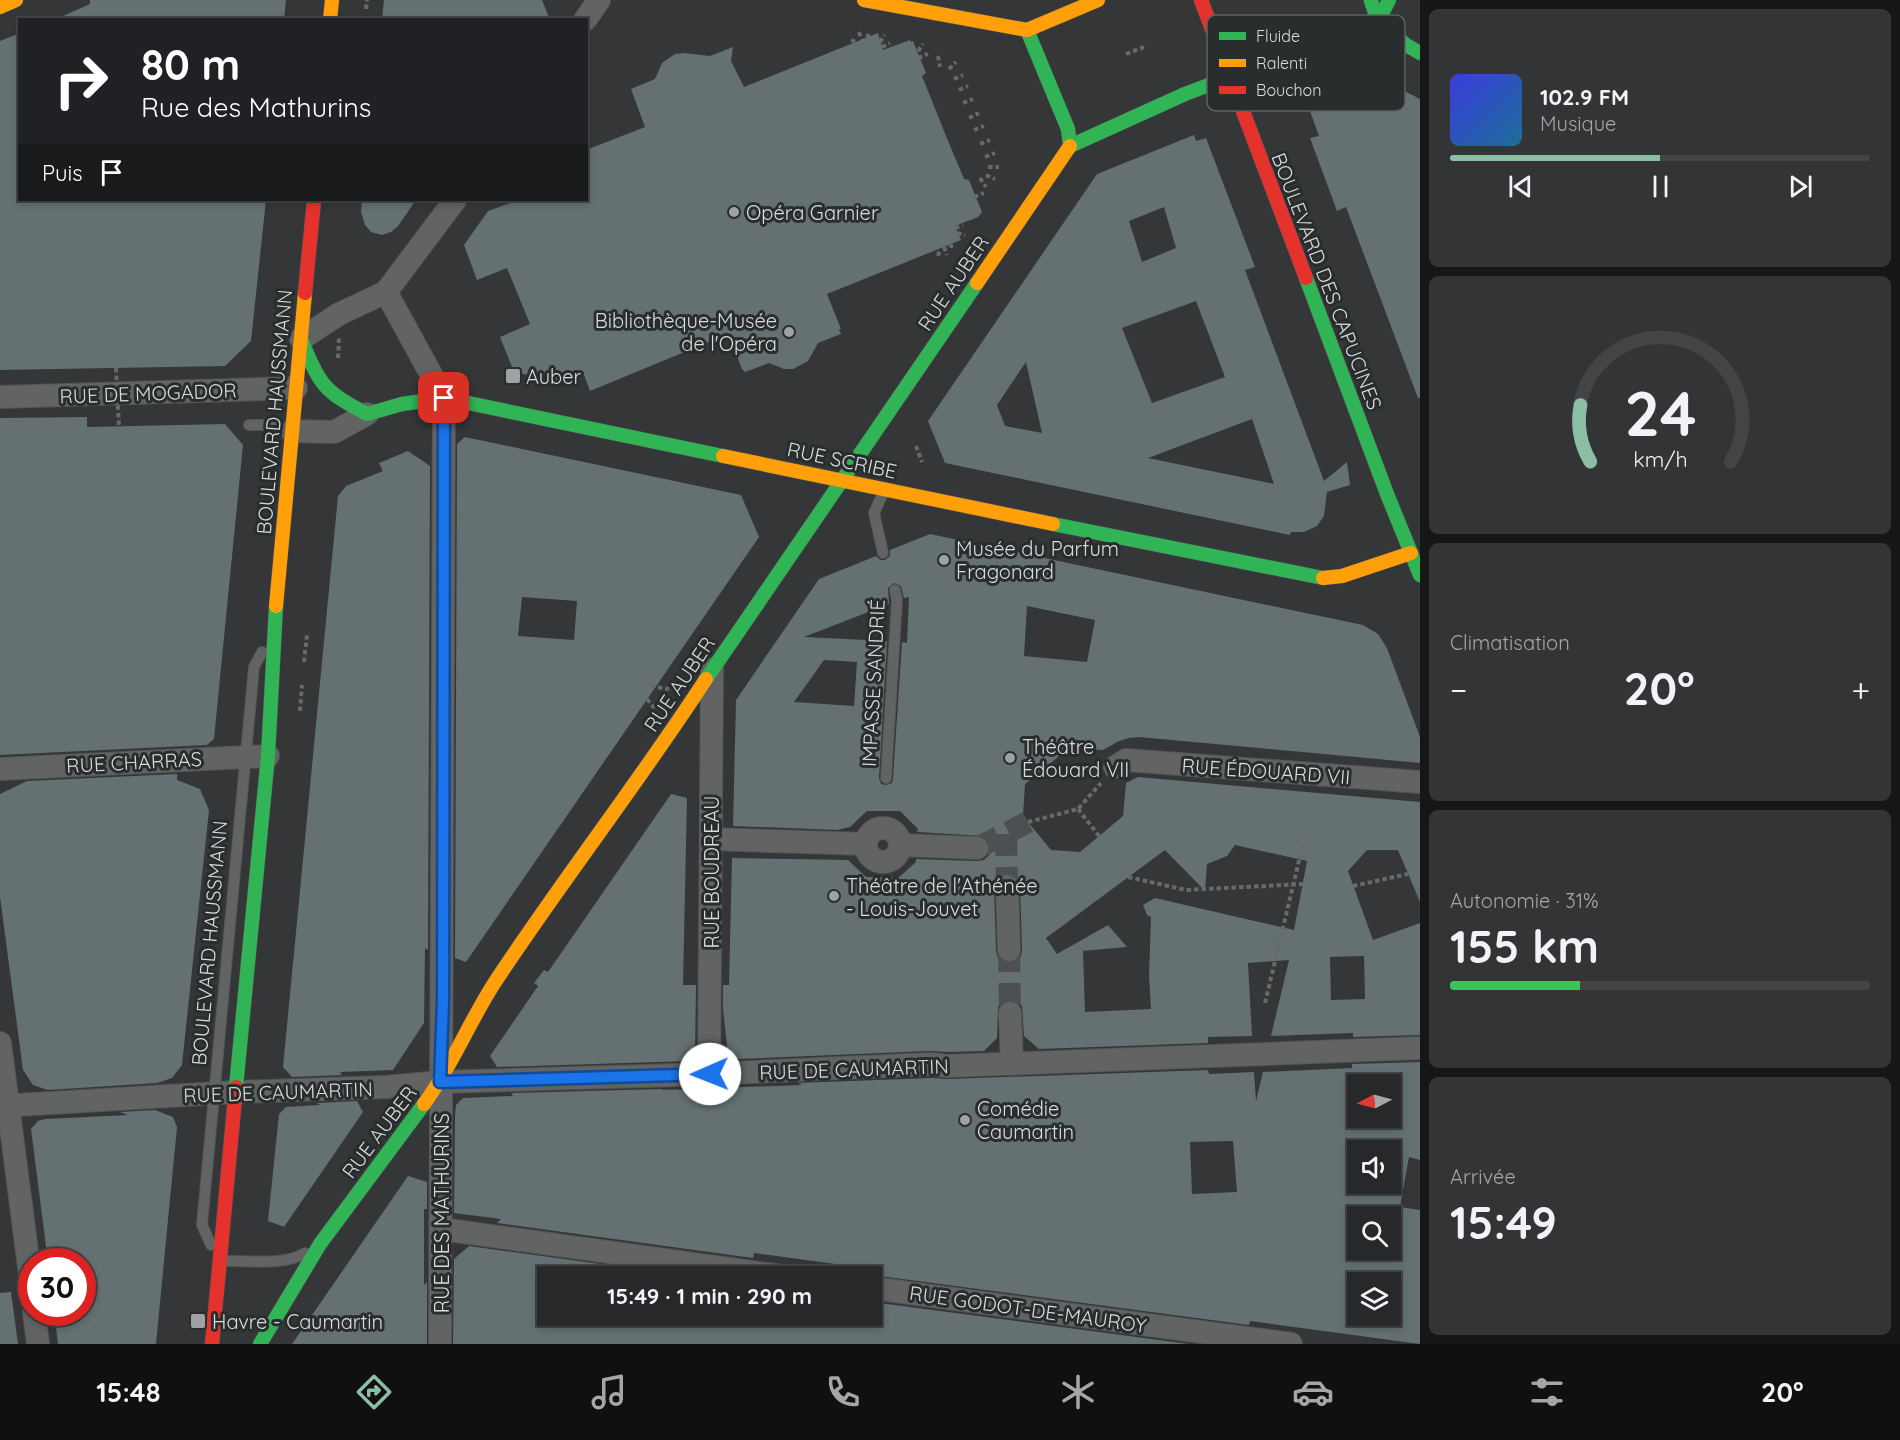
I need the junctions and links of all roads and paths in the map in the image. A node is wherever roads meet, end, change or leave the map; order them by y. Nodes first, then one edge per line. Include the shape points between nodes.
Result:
1 (16, 0) edge
2 (332, 0) edge
3 (367, 0) edge
4 (599, 0) edge
5 (864, 0) edge
6 (1098, 0) edge
7 (1201, 0) edge
8 (1370, 0) edge
9 (1389, 0) edge
10 (0, 7) edge
11 (366, 9) dead end
12 (1376, 15) edge
13 (1381, 15) edge
14 (1207, 16) edge
15 (330, 18) edge
16 (586, 18) edge
17 (1027, 30) junction
18 (870, 31) dead end
19 (859, 32) dead end
20 (885, 35) dead end
21 (851, 40) dead end
22 (856, 42) dead end
23 (890, 43) dead end
24 (923, 44) dead end
25 (1405, 44) edge
26 (1144, 47) dead end
27 (918, 51) dead end
28 (1420, 53) edge
29 (928, 54) dead end
30 (1126, 54) dead end
31 (938, 56) dead end
32 (918, 58) dead end
33 (956, 62) dead end
34 (940, 67) dead end
35 (949, 69) dead end
36 (963, 75) dead end
37 (954, 78) dead end
38 (1207, 85) edge
39 (968, 86) dead end
40 (959, 90) dead end
41 (973, 99) dead end
42 (963, 103) dead end
43 (1242, 111) edge
44 (979, 113) dead end
45 (969, 118) dead end
46 (984, 126) dead end
47 (974, 130) dead end
48 (990, 140) dead end
49 (980, 144) dead end
50 (1070, 146) junction
51 (995, 153) dead end
52 (985, 157) dead end
53 (988, 167) dead end
54 (999, 167) dead end
55 (986, 175) dead end
56 (980, 178) dead end
57 (995, 179) dead end
58 (986, 188) dead end
59 (984, 193) dead end
60 (974, 197) dead end
61 (314, 201) edge
62 (453, 201) edge
63 (963, 226) dead end
64 (965, 235) dead end
65 (944, 247) junction
66 (956, 248) dead end
67 (947, 255) dead end
68 (938, 256) dead end
69 (386, 292) junction
70 (301, 339) junction
71 (116, 368) dead end
72 (296, 388) junction
73 (0, 397) edge
74 (444, 398) junction
75 (367, 414) junction
76 (249, 425) dead end
77 (118, 427) dead end
78 (292, 431) junction
79 (916, 446) dead end
80 (922, 462) dead end
81 (843, 480) junction
82 (885, 489) junction
83 (1415, 549) edge
84 (883, 553) dead end
85 (1420, 575) edge
86 (895, 590) dead end
87 (274, 629) junction
88 (307, 635) dead end
89 (304, 662) dead end
90 (712, 669) junction
91 (302, 685) dead end
92 (643, 685) dead end
93 (670, 689) dead end
94 (647, 699) dead end
95 (656, 710) dead end
96 (300, 711) dead end
97 (257, 756) junction
98 (1115, 767) joint
99 (0, 769) edge
100 (886, 778) dead end
101 (1420, 782) edge
102 (1078, 809) junction
103 (1028, 822) tunnel mouth
104 (1099, 836) dead end
105 (711, 839) junction
106 (1303, 844) dead end
107 (977, 848) tunnel mouth
108 (1408, 874) dead end
109 (1128, 877) dead end
110 (1303, 884) dead end
111 (1294, 885) junction
112 (1007, 886) tunnel mouth
113 (1353, 886) dead end
114 (1009, 950) tunnel mouth
115 (1265, 1003) dead end
116 (1010, 1013) tunnel mouth
117 (0, 1043) edge
118 (1420, 1048) edge
119 (1012, 1064) junction
120 (710, 1074) junction
121 (440, 1082) junction
122 (225, 1093) junction
123 (4, 1106) edge
124 (441, 1229) junction
125 (320, 1244) junction
126 (26, 1248) edge
127 (220, 1261) junction
128 (709, 1266) edge
129 (882, 1289) edge
130 (36, 1326) edge
131 (38, 1344) edge
132 (212, 1344) edge
133 (260, 1344) edge
134 (440, 1344) edge
135 (1291, 1344) edge

1 - 10 main road
2 - 15 main road
3 - 11 path
4 - 16 street
5 - 17 main road
6 - 17 main road
7 - 14 main road, BOULEVARD DES CAPUCINES
8 - 12 main road
9 - 13 main road
17 - 50 main road via 1068,129
18 - 19 path via 865,39
20 - 23 path via 881,44
21 - 22 path
24 - 27 path
25 - 28 main road
26 - 30 path
29 - 32 path
31 - 34 path
33 - 35 path
36 - 37 path
38 - 50 main road
39 - 40 path
41 - 42 path
43 - 83 main road, BOULEVARD DES CAPUCINES via 1386,494
44 - 45 path
46 - 47 path
48 - 49 path
50 - 81 main road, RUE AUBER
51 - 52 path
53 - 54 path
55 - 57 path
56 - 58 path
59 - 60 path
61 - 70 main road, BOULEVARD HAUSSMANN
62 - 69 street
63 - 64 path via 956,231
65 - 66 path
65 - 67 path
65 - 68 path
69 - 70 street via 339,314
69 - 74 street
70 - 72 main road, BOULEVARD HAUSSMANN
70 - 75 main road via 324,386 333,396
71 - 77 path, bridge
72 - 73 street, RUE DE MOGADOR
72 - 78 main road, BOULEVARD HAUSSMANN
74 - 75 main road, RUE SCRIBE
74 - 81 main road, RUE SCRIBE
74 - 121 street, RUE DES MATHURINS
75 - 78 street via 334,432
76 - 78 lane
78 - 87 main road, BOULEVARD HAUSSMANN
79 - 80 path
81 - 82 main road, RUE SCRIBE
81 - 90 main road, RUE AUBER
82 - 83 main road, RUE SCRIBE via 1318,578 1342,576
82 - 84 lane via 874,513
83 - 85 main road, BOULEVARD DES CAPUCINES
86 - 100 lane, IMPASSE SANDRIÉ
87 - 97 main road, BOULEVARD HAUSSMANN
87 - 97 lane, BOULEVARD HAUSSMANN via 254,667
88 - 89 path
90 - 105 street, RUE BOUDREAU
90 - 121 main road, RUE AUBER via 494,984
91 - 96 path
92 - 93 path
94 - 95 path
97 - 99 street, RUE CHARRAS
97 - 122 main road, BOULEVARD HAUSSMANN
97 - 122 lane, BOULEVARD HAUSSMANN
98 - 101 street, RUE ÉDOUARD VII via 1126,760
98 - 102 path
102 - 103 path
102 - 104 path
105 - 107 street via 866,844 869,855 883,863 894,860 901,845
105 - 120 street, RUE BOUDREAU
106 - 111 path
108 - 113 path
109 - 111 path via 1186,890
110 - 111 path
111 - 115 path
112 - 114 street
116 - 119 street
117 - 123 street
118 - 119 street, RUE DE CAUMARTIN
119 - 120 street, RUE DE CAUMARTIN
120 - 121 street, RUE DE CAUMARTIN
121 - 122 street, RUE DE CAUMARTIN
121 - 124 street, RUE DES MATHURINS
121 - 125 main road, RUE AUBER
122 - 123 street, RUE DE CAUMARTIN
122 - 127 main road, BOULEVARD HAUSSMANN
122 - 127 lane, BOULEVARD HAUSSMANN via 202,1225
123 - 126 street
124 - 128 street
124 - 134 street, RUE DES MATHURINS
125 - 127 lane, RUE AUBER via 296,1259
125 - 133 main road, RUE AUBER
127 - 132 main road, BOULEVARD HAUSSMANN
129 - 135 street, RUE GODOT-DE-MAUROY
130 - 131 street

